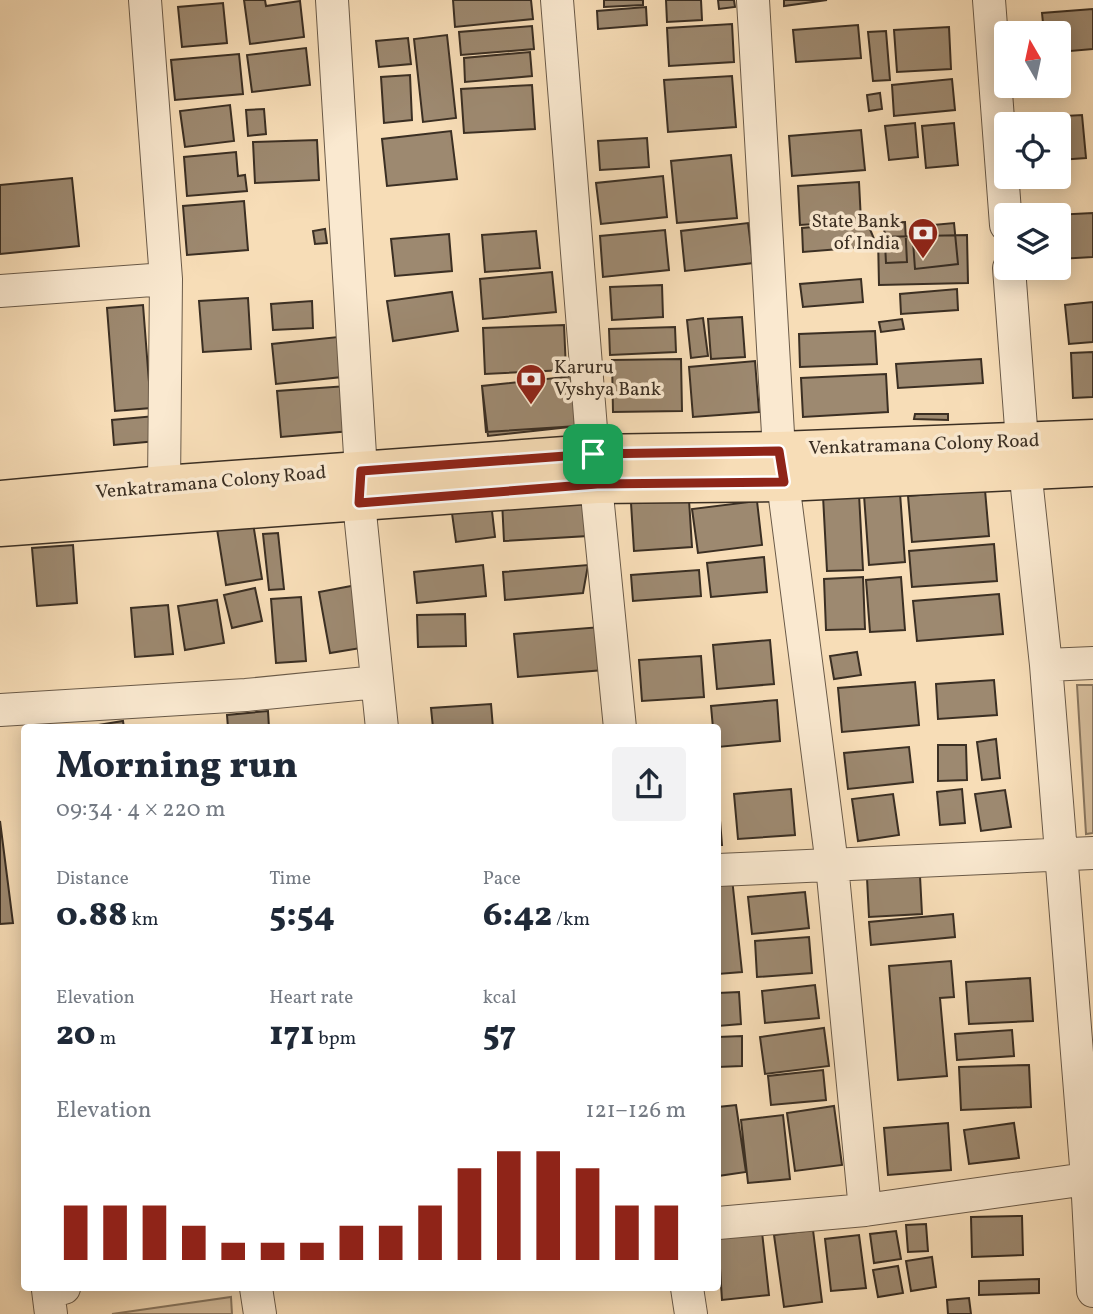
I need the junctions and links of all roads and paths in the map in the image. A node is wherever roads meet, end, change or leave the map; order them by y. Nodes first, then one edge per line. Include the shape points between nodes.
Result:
1 (145, 0) edge
2 (332, 0) edge
3 (557, 0) edge
4 (753, 0) edge
5 (989, 0) edge
6 (1004, 203) edge
7 (166, 279) junction
8 (1010, 280) edge
9 (0, 291) edge
10 (1093, 439) edge
11 (1024, 456) junction
12 (782, 467) junction
13 (1093, 467) edge
14 (595, 469) junction
15 (164, 485) junction
16 (360, 487) junction
17 (0, 500) edge
18 (0, 527) edge
19 (1093, 663) edge
20 (1046, 665) junction
21 (377, 682) junction
22 (0, 710) edge
23 (382, 724) edge
24 (620, 724) edge
25 (1093, 853) edge
26 (1060, 854) junction
27 (832, 864) junction
28 (721, 870) edge
29 (1090, 1178) edge
30 (866, 1210) junction
31 (721, 1223) edge
32 (48, 1291) edge
33 (256, 1291) edge
34 (687, 1291) edge
35 (1093, 1291) edge
36 (51, 1314) edge
37 (260, 1314) edge
38 (691, 1314) edge

1 - 7 street
2 - 16 street
3 - 14 street
4 - 12 street
5 - 6 street
7 - 9 street
7 - 15 street
8 - 11 street
10 - 11 main road, Venkatramana Colony Road
11 - 12 main road, Venkatramana Colony Road
11 - 13 main road
11 - 20 street
12 - 14 main road, Venkatramana Colony Road
12 - 27 street
14 - 16 main road, Venkatramana Colony Road
14 - 24 street
15 - 16 main road, Venkatramana Colony Road
15 - 17 main road, Venkatramana Colony Road
16 - 18 main road
16 - 21 street
19 - 20 street
20 - 26 street
21 - 22 street
21 - 23 street
25 - 26 street
26 - 27 street
26 - 29 street
27 - 28 street
27 - 30 street
29 - 30 street
29 - 35 street
30 - 31 street
32 - 36 street
33 - 37 street
34 - 38 street

